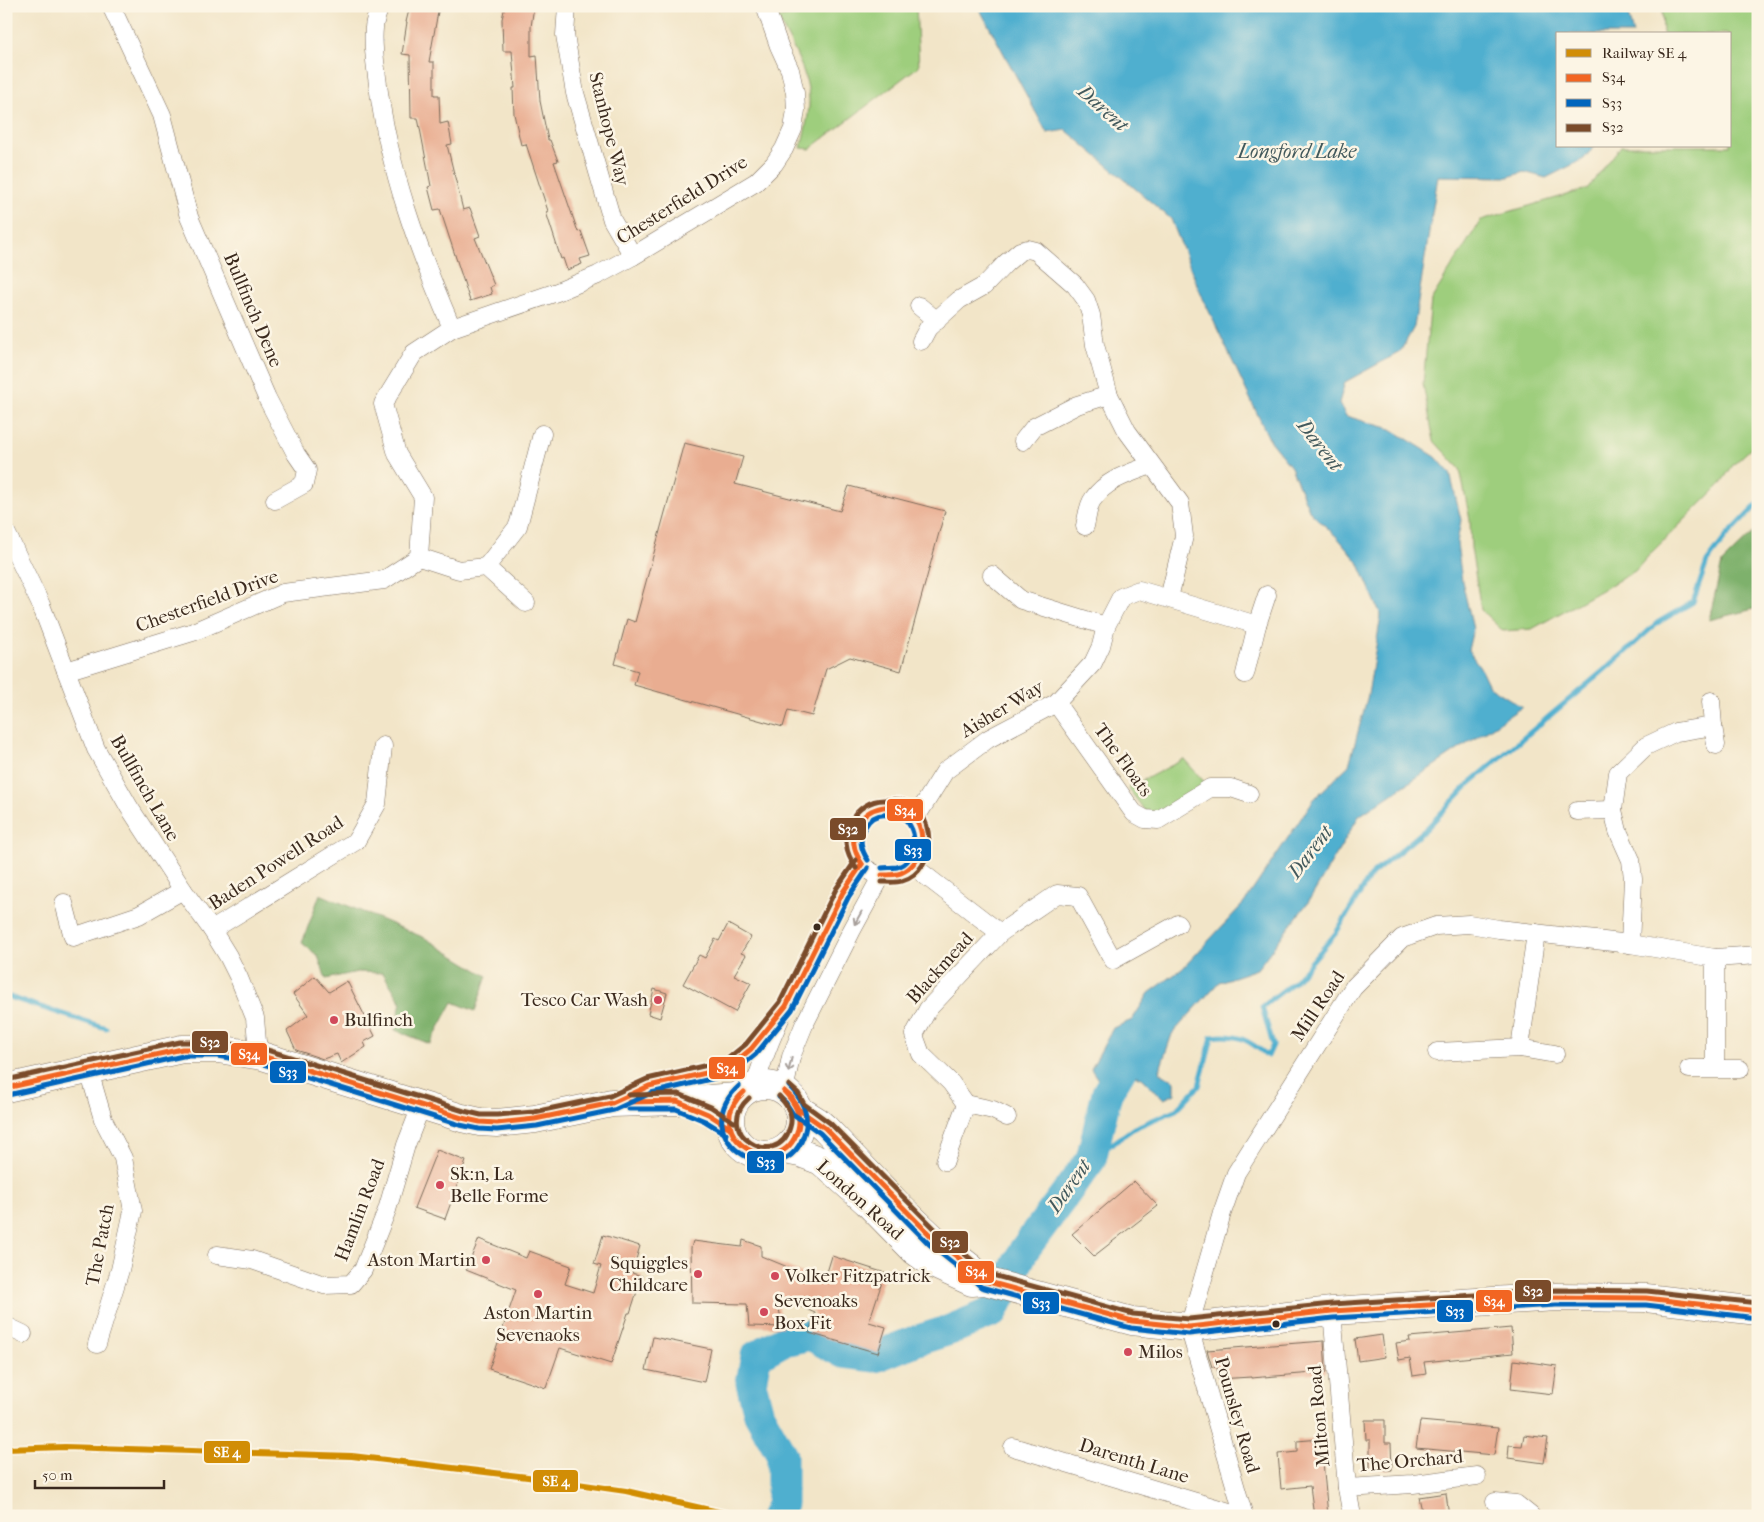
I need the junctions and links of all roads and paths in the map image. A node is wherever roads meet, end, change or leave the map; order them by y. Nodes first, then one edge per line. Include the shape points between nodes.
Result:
1 (111, 6) edge
2 (380, 6) edge
3 (567, 6) edge
4 (764, 6) edge
5 (633, 256) junction
6 (919, 306) dead end
7 (937, 321) junction
8 (452, 328) junction
9 (921, 341) dead end
10 (1109, 395) junction
11 (542, 434) dead end
12 (1023, 441) dead end
13 (1151, 465) junction
14 (275, 500) dead end
15 (1085, 526) dead end
16 (6, 532) edge
17 (419, 557) junction
18 (486, 567) junction
19 (992, 575) dead end
20 (1267, 595) dead end
21 (1169, 598) junction
22 (526, 603) dead end
23 (1256, 625) junction
24 (1106, 626) junction
25 (66, 671) junction
26 (1245, 674) dead end
27 (1711, 702) dead end
28 (1056, 703) junction
29 (1713, 726) junction
30 (383, 746) dead end
31 (1716, 746) dead end
32 (1249, 794) dead end
33 (1577, 810) dead end
34 (1613, 810) junction
35 (915, 819) junction
36 (862, 864) junction
37 (913, 866) junction
38 (882, 876) junction
39 (183, 890) junction
40 (64, 903) dead end
41 (1178, 924) dead end
42 (212, 930) junction
43 (1000, 933) junction
44 (1536, 933) junction
45 (1630, 944) junction
46 (1758, 955) edge
47 (1715, 958) junction
48 (786, 1006) junction
49 (1520, 1048) junction
50 (1437, 1052) dead end
51 (1555, 1054) dead end
52 (262, 1056) junction
53 (1715, 1068) junction
54 (1689, 1069) dead end
55 (1740, 1069) dead end
56 (89, 1071) junction
57 (6, 1088) edge
58 (746, 1092) junction
59 (791, 1100) junction
60 (678, 1101) junction
61 (612, 1102) junction
62 (422, 1104) junction
63 (966, 1104) junction
64 (1008, 1117) dead end
65 (730, 1128) junction
66 (784, 1150) junction
67 (945, 1161) dead end
68 (217, 1255) dead end
69 (988, 1282) junction
70 (1758, 1311) edge
71 (1332, 1312) junction
72 (6, 1326) edge
73 (1189, 1326) junction
74 (23, 1334) dead end
75 (97, 1344) dead end
76 (1013, 1447) dead end
77 (1478, 1476) dead end
78 (1347, 1488) junction
79 (1495, 1502) dead end
80 (1244, 1516) edge
81 (1352, 1516) edge
82 (1532, 1516) edge

1 - 14 street, Bullfinch Dene via 162,115 190,217 267,398 306,470 304,484
2 - 8 street via 374,28 374,58 380,106 396,179
3 - 5 street, Stanhope Way via 565,35 575,93 609,213
4 - 5 street, Chesterfield Drive via 790,70 795,93 793,129 784,150 756,182
5 - 8 street, Chesterfield Drive via 557,292
6 - 7 street
7 - 9 street via 928,328
7 - 10 street via 959,300 984,286 1020,251 1036,251 1075,285 1086,300
8 - 17 street, Chesterfield Drive via 414,353 383,404 397,454 423,497
10 - 12 street via 1077,405 1034,427
10 - 13 street
11 - 18 street via 518,526
13 - 15 street via 1108,483 1092,500
13 - 21 street via 1180,503 1184,536
16 - 25 street, Bullfinch Lane via 42,605
17 - 18 street via 459,570
17 - 25 street, Chesterfield Drive via 384,580 283,593 193,632
18 - 22 street
19 - 24 street via 1018,606
20 - 23 street
21 - 23 street, Aisher Way
21 - 24 street, Aisher Way via 1139,590 1121,596
23 - 26 street
24 - 28 street, Aisher Way via 1093,663
25 - 39 street, Bullfinch Lane via 96,749
27 - 29 street
28 - 32 street, The Floats via 1134,813 1146,819 1158,820 1210,788 1231,788
28 - 35 street, Aisher Way via 988,739 945,771
29 - 31 street
29 - 34 street via 1676,732 1646,746 1618,773
30 - 42 street, Baden Powell Road via 377,804 356,841
33 - 34 street
34 - 45 street via 1631,860
35 - 36 street via 890,806 879,807 862,818 853,841
35 - 37 street via 922,831 923,844
36 - 38 street
36 - 48 street via 843,892
37 - 38 street via 901,874
37 - 43 street, Blackmead
38 -> 59 street via 804,1025 791,1057
39 - 40 street via 140,915 73,937
39 - 42 street, Bullfinch Lane
41 - 43 street, Blackmead via 1113,960 1078,896 1057,894
42 - 52 street, Bullfinch Lane via 255,1018
43 - 63 street, Blackmead via 928,1009 914,1035 922,1054 951,1083
44 - 45 street, Mill Road
44 - 49 street
44 - 73 street, Mill Road via 1469,924 1436,926 1402,938 1353,988 1236,1173
45 - 47 street, Mill Road
46 - 47 street, Mill Road
47 - 53 street
48 - 58 street
48 - 61 street via 751,1048 728,1068 649,1086
49 - 50 street
49 - 51 street
52 - 56 main road, London Road via 218,1048 182,1050
52 - 62 main road, London Road
53 - 54 street
53 - 55 street
56 - 57 main road, London Road
56 - 75 street, The Patch via 103,1119 124,1158 133,1212 120,1270
58 - 59 main road, London Road via 773,1086
58 - 60 main road, London Road
58 - 65 main road via 731,1111
59 - 66 main road via 800,1121 797,1133
59 - 69 main road, London Road via 825,1128 929,1235
60 - 61 main road, London Road
60 - 65 main road, London Road
61 - 62 main road, London Road via 535,1119 497,1123 462,1118
62 - 68 street, Hamlin Road via 387,1210 363,1270 351,1284 324,1285 252,1260
63 - 64 street
63 - 67 street
65 - 66 main road, London Road via 738,1143 754,1153 768,1155
66 - 69 main road, London Road via 821,1161 934,1264 972,1282
69 - 73 main road, London Road via 1132,1321
70 - 71 main road, London Road via 1646,1298 1556,1297
71 - 73 main road, London Road
71 - 78 street, Milton Road
72 - 74 street
73 - 80 street, Pounsley Road
76 - 80 street, Darenth Lane
77 - 78 street, The Orchard
78 - 81 street, Milton Road
79 - 82 street via 1516,1504

